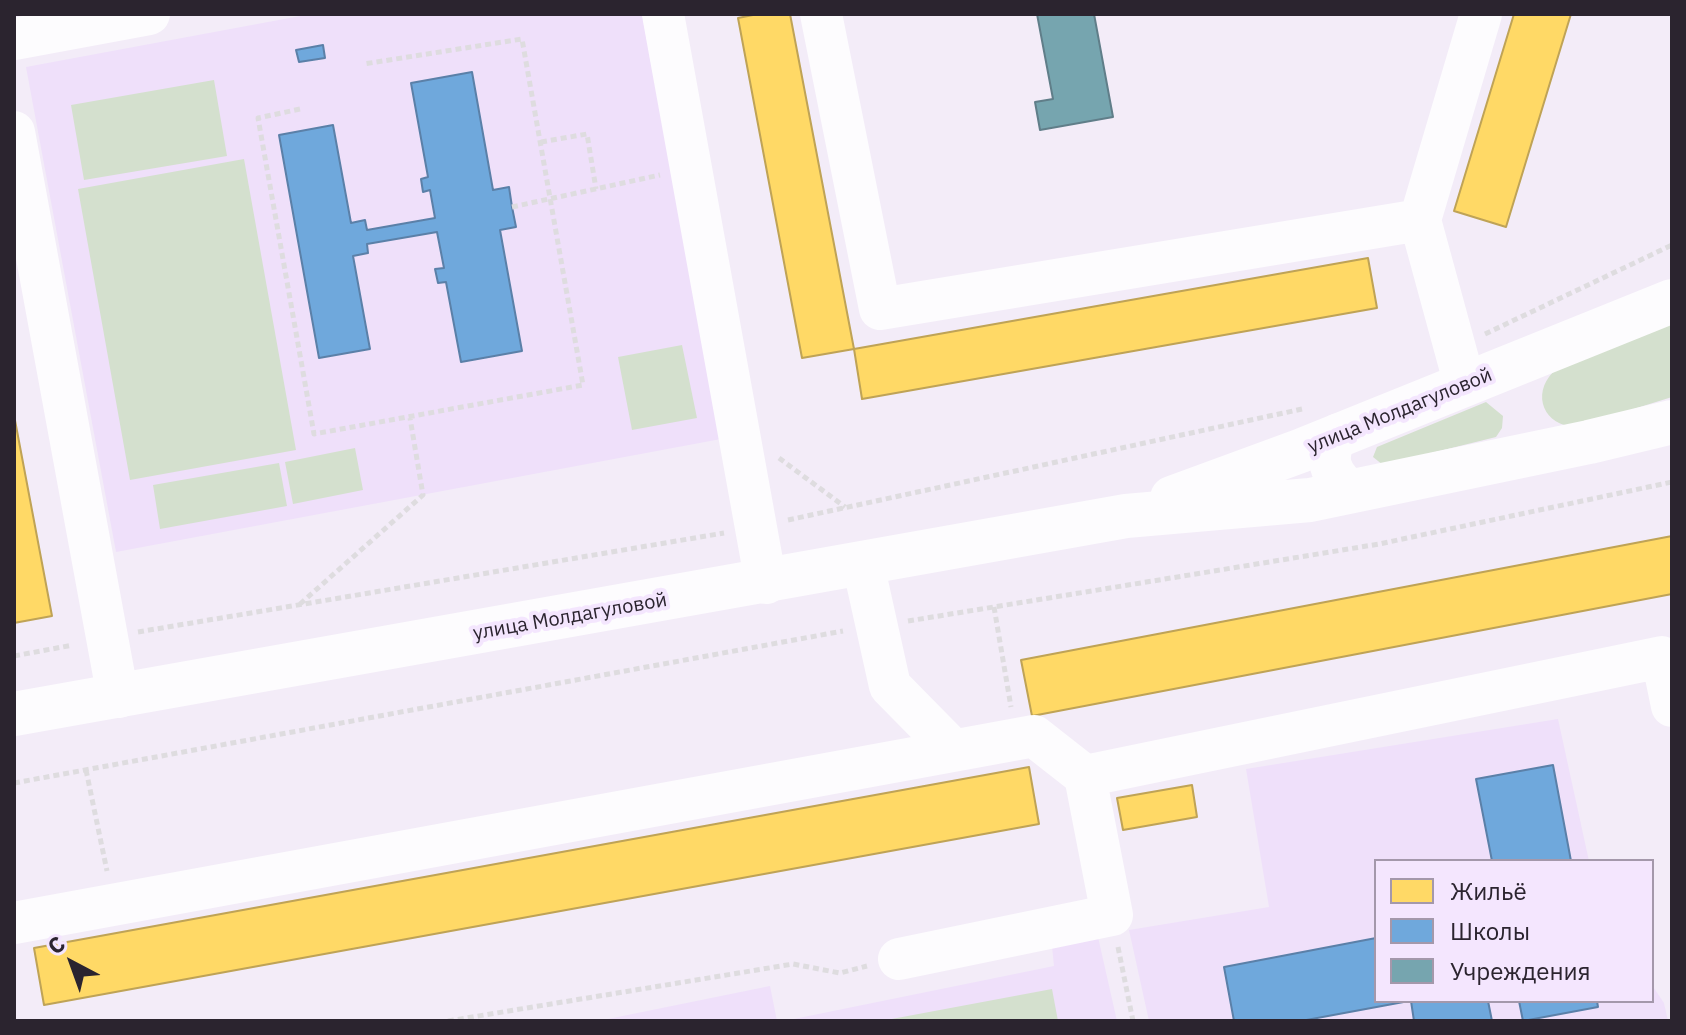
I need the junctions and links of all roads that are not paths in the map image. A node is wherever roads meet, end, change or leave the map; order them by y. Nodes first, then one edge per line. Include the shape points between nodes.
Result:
1 (149, 14) edge
2 (663, 14) edge
3 (821, 14) edge
4 (1481, 14) edge
5 (14, 39) edge
6 (14, 132) edge
7 (1420, 220) junction
8 (1672, 301) edge
9 (1459, 366) junction
10 (1323, 421) junction
11 (1672, 422) edge
12 (1352, 491) junction
13 (1126, 516) junction
14 (863, 564) junction
15 (766, 583) junction
16 (118, 697) junction
17 (1672, 706) edge
18 (14, 714) edge
19 (953, 750) junction
20 (1085, 776) junction
21 (14, 923) edge
22 (899, 959) road end

1 - 5 street
2 - 15 street
3 - 7 street via 880,309
4 - 7 street
6 - 16 street
7 - 9 street
8 - 9 main road, улица Молдагуловой
9 - 10 main road, улица Молдагуловой
10 - 12 street via 1332,444 1330,468
10 - 13 main road, улица Молдагуловой
11 - 12 main road, улица Молдагуловой
12 - 13 main road, улица Молдагуловой via 1310,500
13 - 14 main road, улица Молдагуловой
14 - 15 main road, улица Молдагуловой
14 - 19 street via 890,686
15 - 16 main road, улица Молдагуловой
16 - 18 main road, улица Молдагуловой
17 - 20 street via 1662,657
19 - 20 street via 1034,736
19 - 21 street
20 - 22 street via 1112,915

